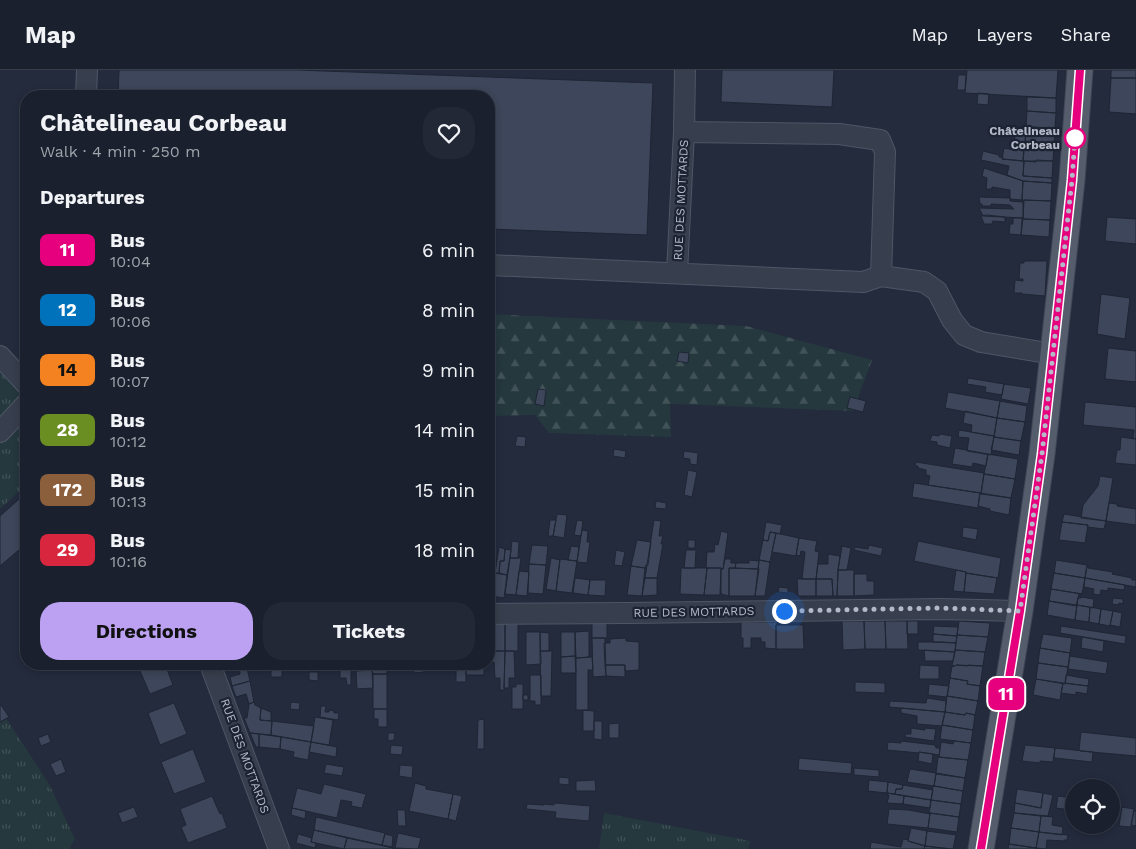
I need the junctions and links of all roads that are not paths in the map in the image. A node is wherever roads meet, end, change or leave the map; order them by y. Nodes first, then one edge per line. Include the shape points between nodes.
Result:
1 (87, 70) edge
2 (685, 70) edge
3 (1080, 70) edge
4 (86, 90) edge
5 (684, 132) junction
6 (495, 265) edge
7 (678, 273) junction
8 (881, 276) junction
9 (1053, 354) junction
10 (0, 356) edge
11 (20, 378) edge
12 (20, 410) edge
13 (0, 432) edge
14 (1020, 611) junction
15 (495, 614) edge
16 (212, 670) edge
17 (279, 849) edge
18 (981, 849) edge

1 - 4 street
2 - 5 street, RUE DES MOTTARDS
3 - 9 main road
5 - 7 street, RUE DES MOTTARDS
5 - 8 street, RUE DES MOTTARDS via 839,134 880,140 885,152
6 - 7 street
7 - 8 street, RUE DES MOTTARDS via 863,282
8 - 9 street, RUE DES MOTTARDS via 924,282 937,291 964,335 981,342
9 - 14 main road
10 - 11 street
12 - 13 street
14 - 15 street, RUE DES MOTTARDS via 941,608
14 - 18 main road
16 - 17 street, RUE DES MOTTARDS

